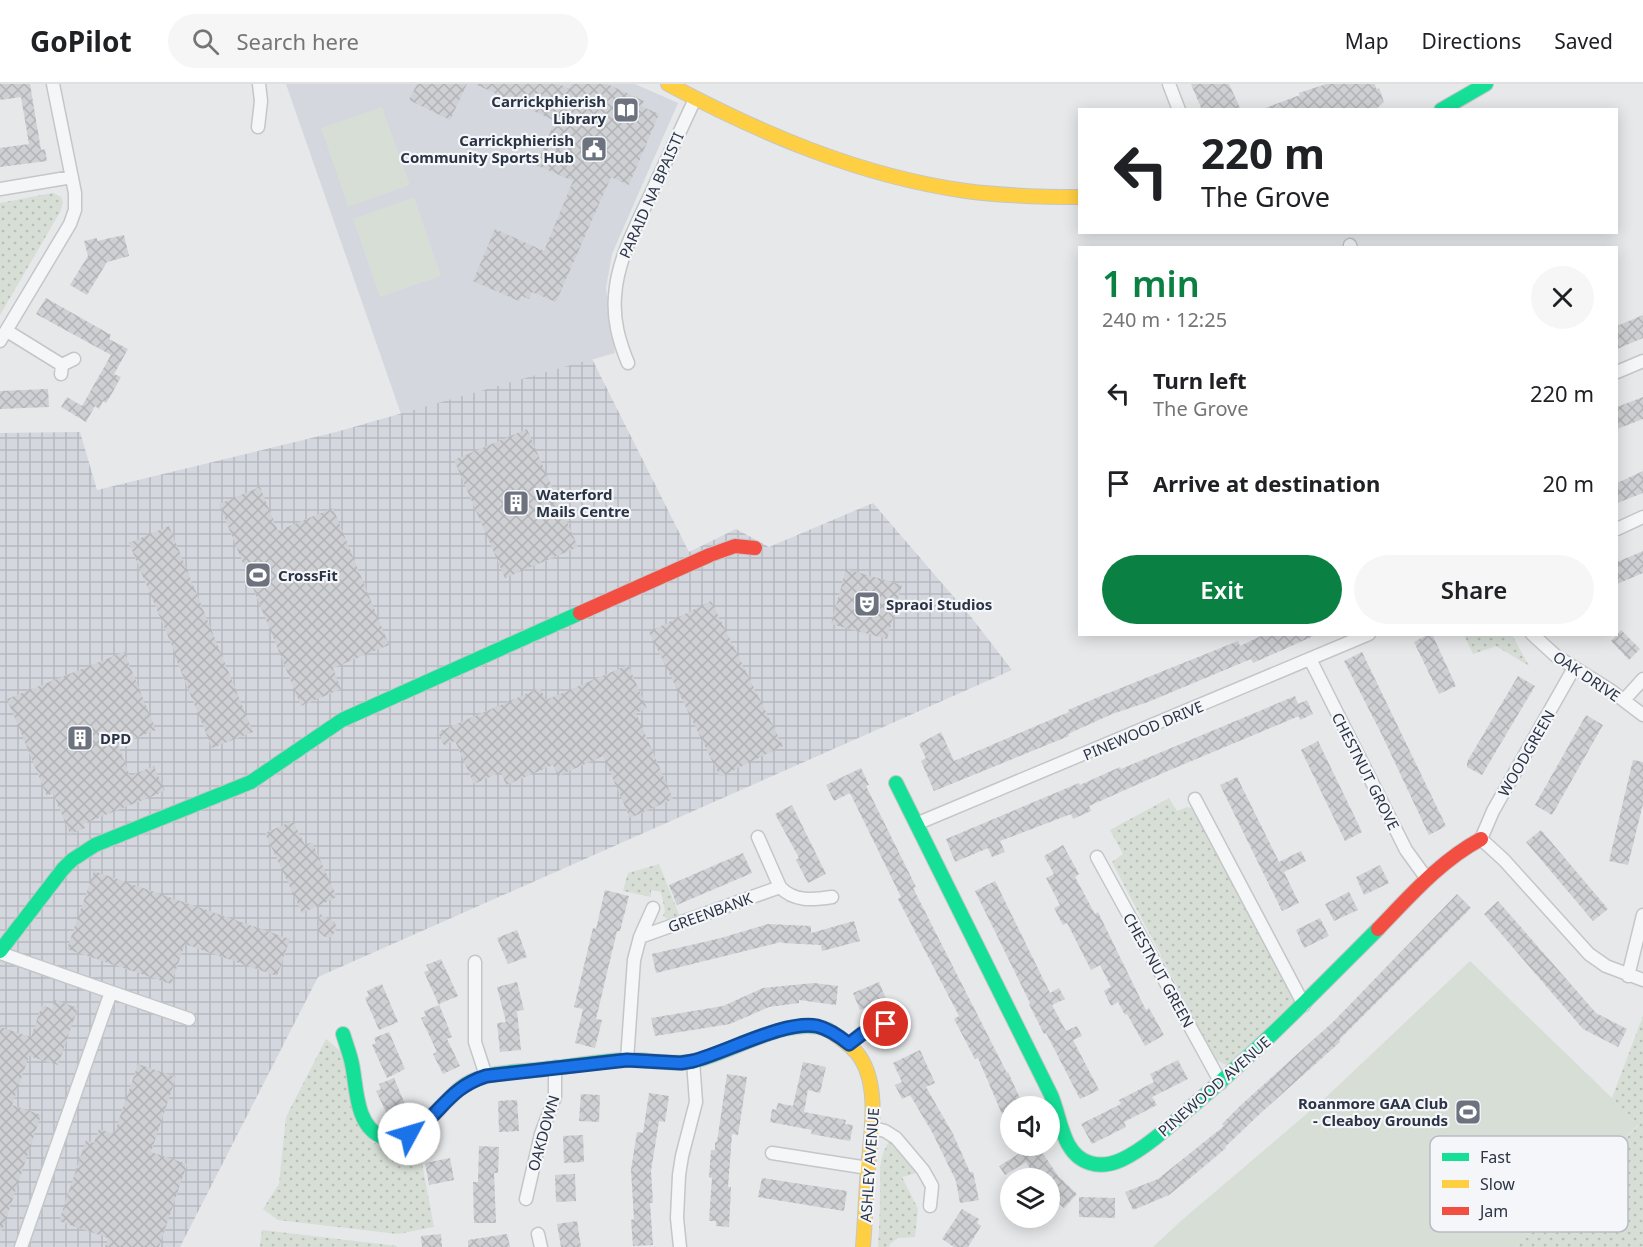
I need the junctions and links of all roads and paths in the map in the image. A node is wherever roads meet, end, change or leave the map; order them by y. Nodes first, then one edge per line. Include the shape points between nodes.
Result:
1 (53, 84) edge
2 (259, 84) edge
3 (668, 84) edge
4 (1169, 84) edge
5 (1486, 84) edge
6 (695, 99) junction
7 (1178, 108) edge
8 (1444, 108) edge
9 (258, 127) dead end
10 (72, 177) junction
11 (0, 189) edge
12 (1078, 197) edge
13 (4, 336) edge
14 (74, 358) dead end
15 (1643, 361) edge
16 (628, 363) dead end
17 (1618, 372) edge
18 (1643, 518) edge
19 (1618, 529) edge
20 (755, 548) dead end
21 (1364, 636) edge
22 (1534, 636) edge
23 (1310, 659) junction
24 (1574, 668) junction
25 (1643, 679) edge
26 (1624, 700) junction
27 (1643, 715) edge
28 (896, 783) dead end
29 (1195, 799) dead end
30 (916, 825) junction
31 (758, 837) dead end
32 (1481, 839) junction
33 (1097, 857) dead end
34 (1427, 879) junction
35 (780, 887) junction
36 (832, 897) dead end
37 (653, 908) dead end
38 (1643, 915) edge
39 (640, 937) junction
40 (0, 952) edge
41 (475, 962) dead end
42 (1628, 976) junction
43 (1643, 980) edge
44 (111, 992) junction
45 (1304, 1005) junction
46 (189, 1019) dead end
47 (886, 1024) dead end
48 (343, 1034) dead end
49 (849, 1044) junction
50 (627, 1060) junction
51 (693, 1061) junction
52 (555, 1067) junction
53 (486, 1076) junction
54 (1221, 1083) junction
55 (873, 1128) junction
56 (772, 1154) dead end
57 (868, 1168) junction
58 (526, 1199) dead end
59 (930, 1206) dead end
60 (538, 1234) dead end
61 (21, 1247) edge
62 (541, 1247) edge
63 (680, 1247) edge
64 (863, 1247) edge

1 - 10 street
2 - 9 street
3 - 6 street
4 - 7 street
5 - 8 street
6 - 12 street via 784,142 921,183 1004,195
6 - 16 street, PARAID NA BPAISTI via 618,275 615,320
10 - 11 street
10 - 13 street via 76,205 73,219
13 - 14 street via 61,370
15 - 17 street
18 - 19 street
20 - 40 street via 735,546 710,555 379,702 328,729 251,782 94,845 63,869
21 - 23 street, PINEWOOD DRIVE
22 - 24 street, OAK DRIVE
23 - 30 street, PINEWOOD DRIVE
23 - 34 street, CHESTNUT GROVE via 1406,850
24 - 26 street, OAK DRIVE
24 - 32 street, WOODGREEN
25 - 26 street
26 - 27 street, OAK DRIVE
28 - 30 street, PINEWOOD AVENUE
29 - 45 street
30 - 54 street, PINEWOOD AVENUE via 1051,1095 1064,1134 1077,1156 1102,1166 1123,1160
31 - 35 street
32 - 34 street, PINEWOOD AVENUE via 1453,855
32 - 42 street via 1589,954
33 - 54 street, CHESTNUT GREEN
34 - 45 street, PINEWOOD AVENUE
35 - 36 street via 804,899
35 - 39 street, GREENBANK
37 - 39 street, GREENBANK
38 - 42 street
39 - 50 street, GREENBANK via 633,968
40 - 44 street
41 - 53 street via 475,1042
42 - 43 street
44 - 46 street
44 - 61 street
45 - 54 street, PINEWOOD AVENUE
47 - 49 street
48 - 53 street, ASHLEY AVENUE via 357,1101 365,1120 384,1139 409,1134 422,1126 456,1090
49 - 51 street, ASHLEY AVENUE via 818,1026 796,1026
49 - 55 street, ASHLEY AVENUE via 869,1078
50 - 51 street, ASHLEY AVENUE
50 - 52 street, ASHLEY AVENUE
51 - 63 street via 696,1102 679,1175
52 - 53 street, ASHLEY AVENUE
52 - 58 street, OAKDOWN via 555,1097 541,1134
55 - 57 street, ASHLEY AVENUE
55 - 59 street via 896,1138 923,1170 932,1186
56 - 57 street
57 - 64 street, ASHLEY AVENUE
60 - 62 street

